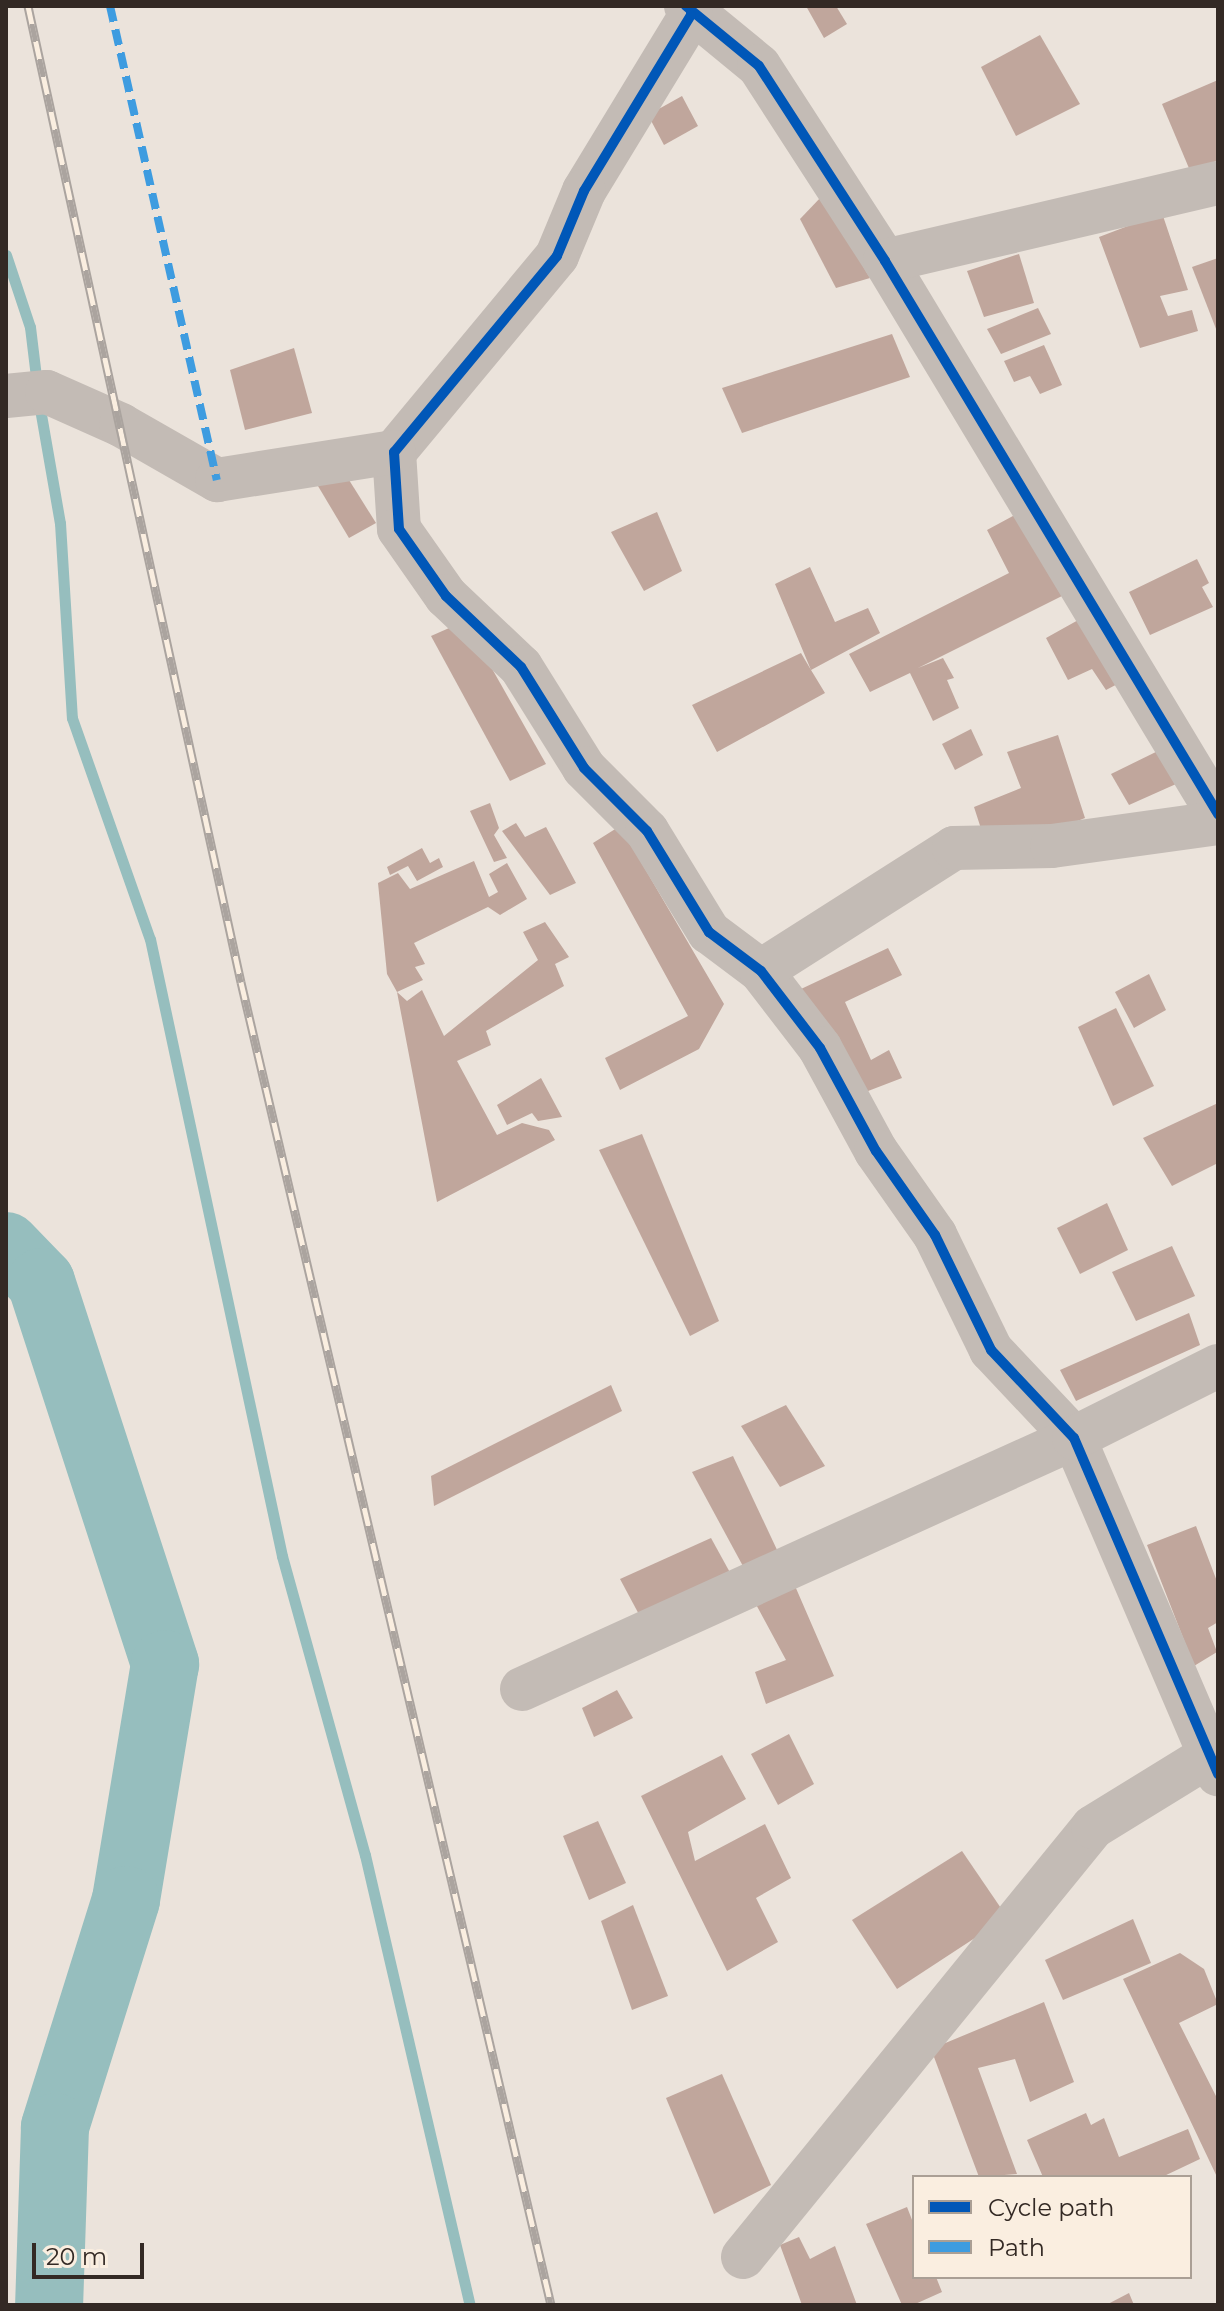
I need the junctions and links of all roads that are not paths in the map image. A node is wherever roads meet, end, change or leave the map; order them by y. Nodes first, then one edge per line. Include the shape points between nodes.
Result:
1 (690, 9) edge
2 (1218, 183) edge
3 (885, 261) junction
4 (25, 394) edge
5 (394, 452) junction
6 (1218, 814) edge
7 (1218, 823) edge
8 (761, 971) junction
9 (1218, 1366) edge
10 (1074, 1438) junction
11 (522, 1689) dead end
12 (1213, 1766) edge
13 (743, 2257) dead end

1 - 3 street via 759,66
1 - 5 street via 584,191 557,256
2 - 3 street
3 - 6 street
4 - 5 street via 121,425 217,480
5 - 8 street via 399,529 430,574 521,667 584,768 647,831 709,932
7 - 8 street via 1052,846 954,848
8 - 10 street via 820,1048 876,1151 935,1235 991,1350
9 - 10 street
10 - 11 street
10 - 12 street
12 - 13 street via 1093,1827

